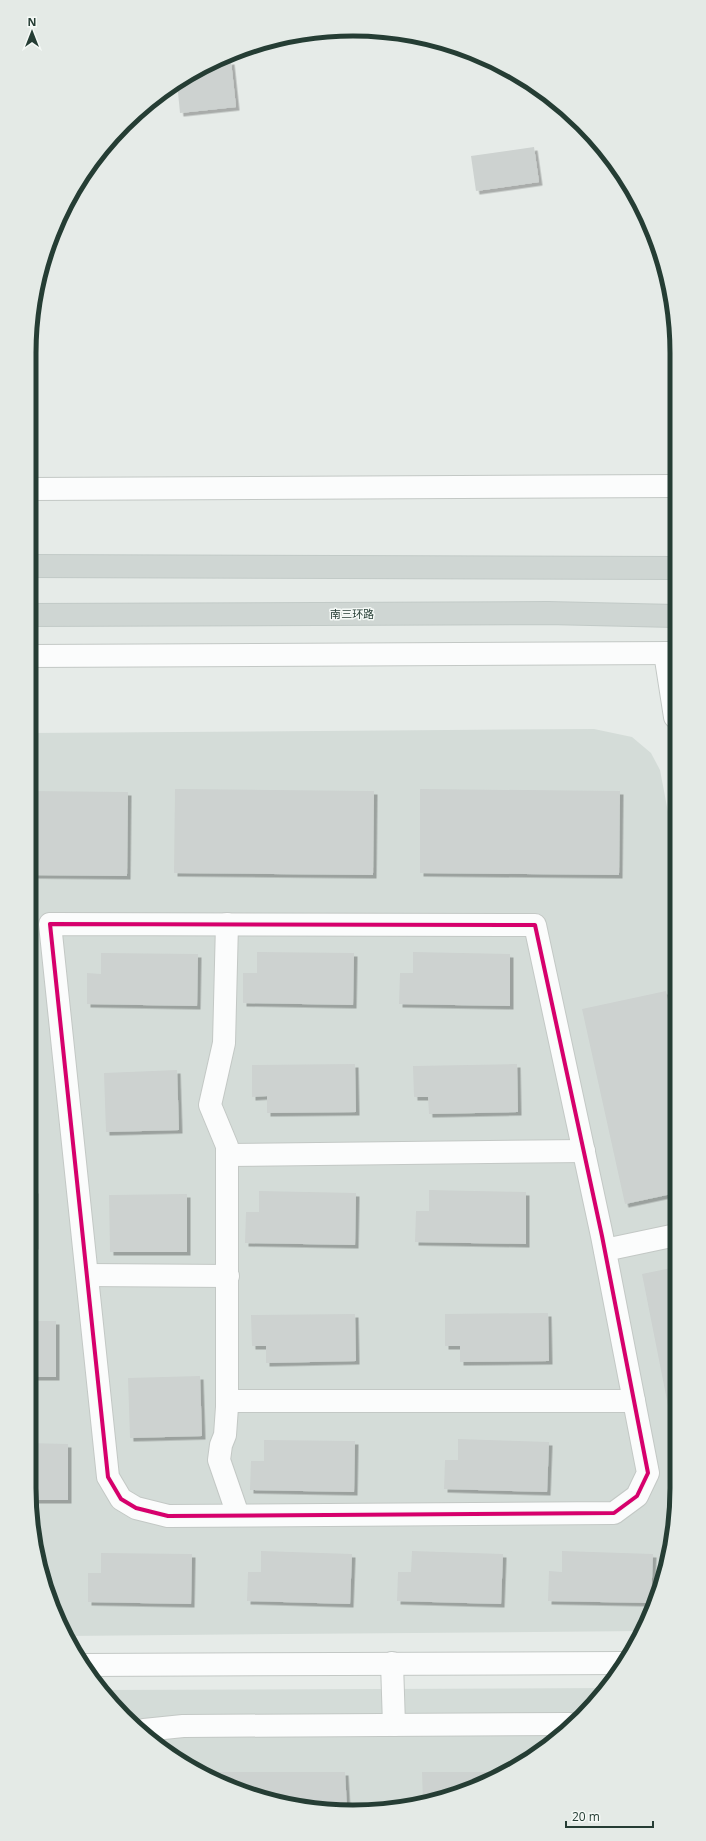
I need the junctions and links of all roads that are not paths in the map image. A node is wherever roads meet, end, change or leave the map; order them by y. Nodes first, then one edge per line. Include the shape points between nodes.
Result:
1 (670, 486) edge
2 (36, 489) edge
3 (36, 566) edge
4 (670, 568) edge
5 (36, 615) edge
6 (670, 616) edge
7 (670, 654) edge
8 (36, 656) edge
9 (227, 924) junction
10 (584, 1151) junction
11 (227, 1155) junction
12 (670, 1237) edge
13 (605, 1250) junction
14 (87, 1275) junction
15 (228, 1276) junction
16 (227, 1401) junction
17 (634, 1401) junction
18 (238, 1515) junction
19 (618, 1663) edge
20 (392, 1664) junction
21 (90, 1665) edge
22 (564, 1724) edge
23 (394, 1725) junction
24 (148, 1730) edge

1 - 2 street
3 - 4 main road
5 - 6 main road, 南三环路 via 548,613
7 - 8 street
9 - 10 street via 535,926
9 - 11 street via 224,1043 210,1105 227,1146
9 - 14 street via 50,924
10 - 11 street
10 - 13 street
11 - 15 street
12 - 13 street
13 - 17 street
14 - 15 street
14 - 18 street via 108,1477 121,1499 136,1508 168,1516
15 - 16 street
16 - 17 street
16 - 18 street via 225,1435 220,1460
17 - 18 street via 648,1473 637,1496 614,1513
19 - 20 street
20 - 21 street
20 - 23 street
22 - 23 street
23 - 24 street via 183,1726

